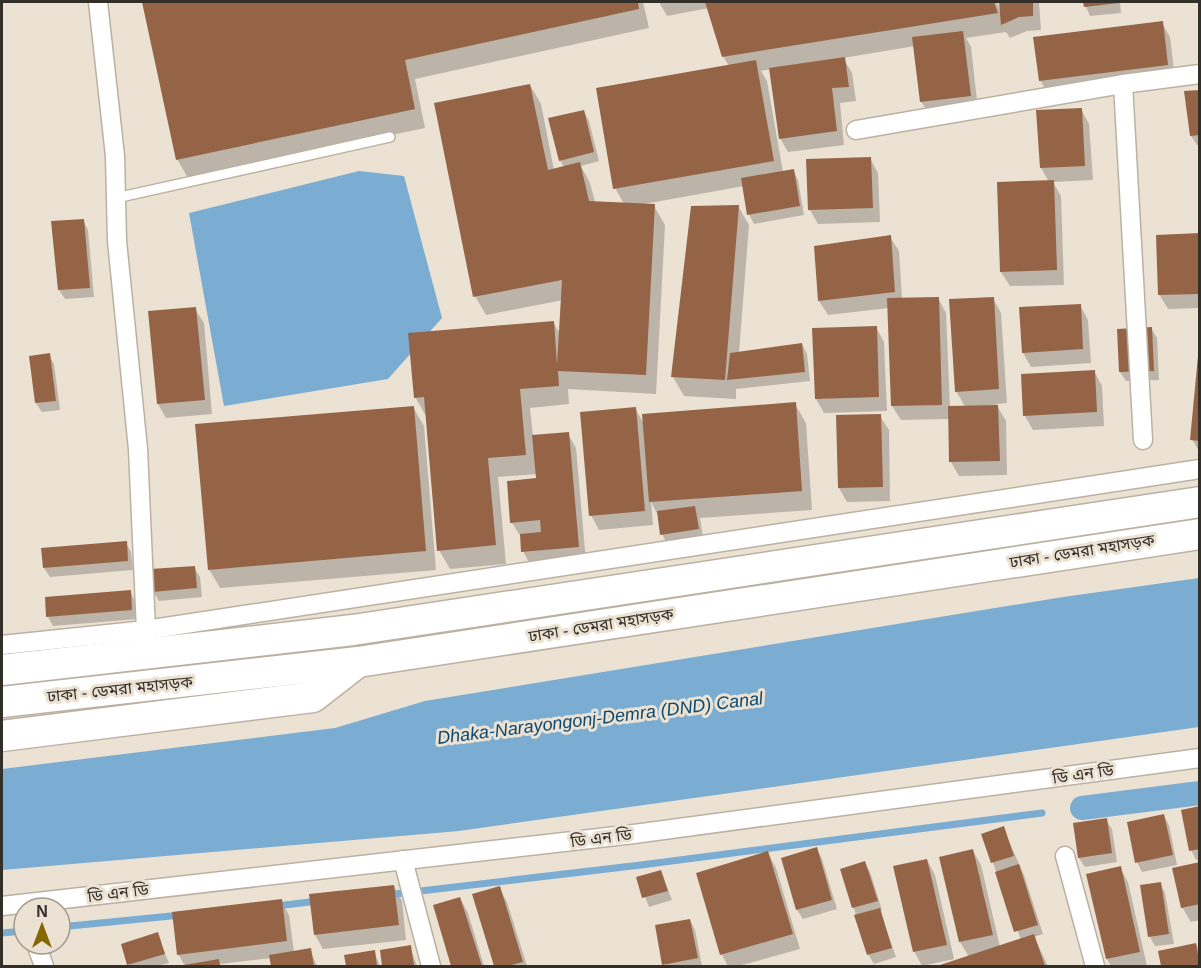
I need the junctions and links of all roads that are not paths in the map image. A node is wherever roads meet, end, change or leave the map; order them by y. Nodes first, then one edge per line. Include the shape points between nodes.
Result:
1 (98, 2) edge
2 (1200, 74) edge
3 (1124, 84) junction
4 (856, 130) dead end
5 (390, 137) dead end
6 (116, 198) junction
7 (1143, 440) dead end
8 (1200, 469) edge
9 (1200, 502) edge
10 (1200, 534) edge
11 (146, 630) junction
12 (2, 645) edge
13 (358, 662) junction
14 (2, 670) edge
15 (2, 702) edge
16 (2, 736) edge
17 (1200, 758) edge
18 (1065, 856) dead end
19 (403, 860) junction
20 (72, 902) edge
21 (431, 966) edge
22 (1095, 966) edge

1 - 6 street
2 - 3 street
3 - 4 street
3 - 7 street
5 - 6 lane
6 - 11 street via 138,449
8 - 11 street
9 - 14 main road, ঢাকা - ডেমরা মহাসড়ক via 354,630
10 - 13 main road, ঢাকা - ডেমরা মহাসড়ক
11 - 12 street
13 - 15 main road, ঢাকা - ডেমরা মহাসড়ক
13 - 16 main road via 313,697
17 - 19 street, ডি এন ডি via 752,819
18 - 22 street
19 - 20 street, ডি এন ডি
19 - 21 street

